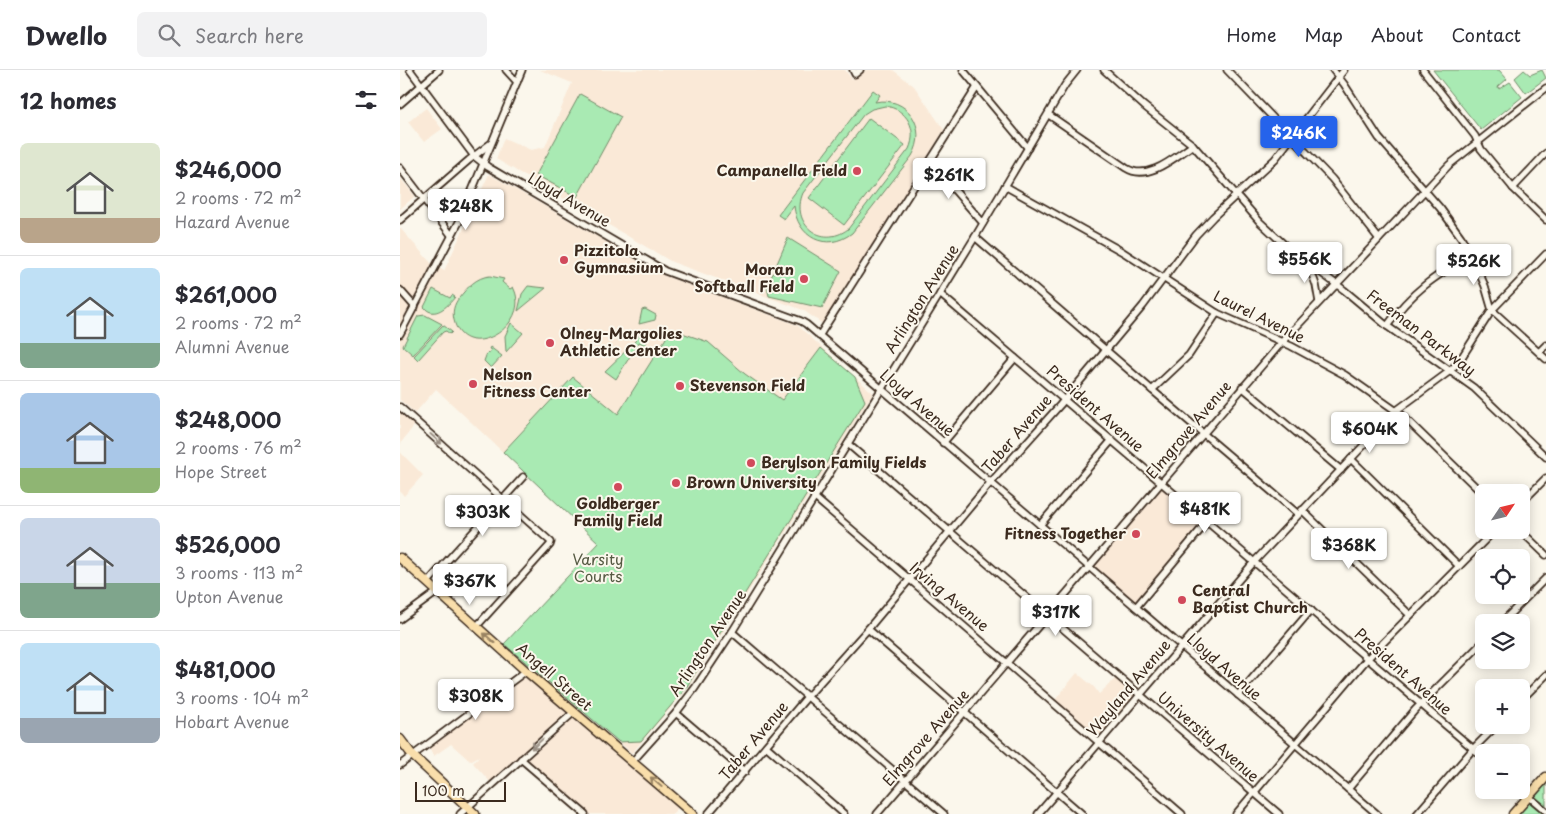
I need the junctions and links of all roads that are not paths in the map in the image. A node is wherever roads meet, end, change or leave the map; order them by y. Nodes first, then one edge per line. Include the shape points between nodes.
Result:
1 (410, 70) edge
2 (439, 70) edge
3 (506, 70) edge
4 (522, 70) edge
5 (963, 70) edge
6 (1076, 70) edge
7 (1104, 70) edge
8 (1227, 70) edge
9 (1333, 70) edge
10 (1344, 70) edge
11 (1423, 70) edge
12 (1338, 77) junction
13 (517, 82) junction
14 (422, 85) junction
15 (976, 87) junction
16 (1546, 88) edge
17 (400, 104) edge
18 (1049, 115) junction
19 (1292, 136) junction
20 (1478, 142) junction
21 (491, 144) junction
22 (1193, 145) junction
23 (1028, 148) junction
24 (1546, 153) edge
25 (474, 156) junction
26 (930, 162) junction
27 (483, 164) junction
28 (400, 168) edge
29 (1005, 186) junction
30 (1513, 188) junction
31 (1425, 191) junction
32 (1236, 195) junction
33 (424, 199) junction
34 (400, 220) edge
35 (1546, 220) edge
36 (983, 222) junction
37 (452, 236) junction
38 (975, 236) junction
39 (1379, 239) junction
40 (1546, 254) edge
41 (1471, 255) junction
42 (1308, 263) junction
43 (1164, 278) junction
44 (1336, 285) junction
45 (400, 290) edge
46 (940, 294) junction
47 (1320, 302) junction
48 (415, 307) junction
49 (1492, 310) junction
50 (1218, 313) junction
51 (1387, 326) junction
52 (400, 334) edge
53 (820, 336) junction
54 (1282, 342) junction
55 (1546, 345) edge
56 (1106, 350) junction
57 (1539, 352) junction
58 (1015, 358) junction
59 (1546, 359) edge
60 (1450, 371) junction
61 (1242, 388) junction
62 (881, 389) junction
63 (1152, 390) junction
64 (1064, 399) junction
65 (400, 407) edge
66 (1397, 410) junction
67 (1203, 433) junction
68 (1112, 440) junction
69 (943, 443) junction
70 (848, 444) junction
71 (1546, 457) edge
72 (1351, 459) junction
73 (1340, 470) junction
74 (523, 478) dead end
75 (1546, 478) edge
76 (991, 482) junction
77 (1161, 482) junction
78 (1475, 486) edge
79 (1530, 494) edge
80 (814, 497) junction
81 (504, 500) junction
82 (1300, 512) junction
83 (1207, 522) junction
84 (1040, 525) junction
85 (949, 532) junction
86 (1486, 539) edge
87 (1529, 539) edge
88 (1546, 555) edge
89 (400, 558) edge
90 (1254, 562) junction
91 (1459, 566) junction
92 (1089, 567) junction
93 (1546, 578) edge
94 (909, 579) junction
95 (427, 583) junction
96 (437, 592) junction
97 (1136, 607) junction
98 (1311, 610) junction
99 (1410, 614) junction
100 (1510, 614) edge
101 (1047, 615) junction
102 (400, 619) edge
103 (476, 627) junction
104 (868, 629) junction
105 (732, 632) junction
106 (1181, 646) junction
107 (1475, 650) edge
108 (1367, 659) junction
109 (1006, 663) junction
110 (526, 671) junction
111 (1546, 675) edge
112 (1530, 691) edge
113 (1140, 695) junction
114 (1238, 695) junction
115 (807, 697) junction
116 (1421, 704) junction
117 (574, 712) junction
118 (965, 712) junction
119 (676, 713) junction
120 (1487, 734) edge
121 (400, 738) edge
122 (1099, 743) junction
123 (1295, 744) junction
124 (766, 746) junction
125 (1473, 749) junction
126 (413, 756) junction
127 (521, 759) junction
128 (632, 762) junction
129 (400, 765) edge
130 (745, 772) junction
131 (1546, 777) edge
132 (905, 781) junction
133 (1348, 789) junction
134 (1057, 792) junction
135 (1254, 793) junction
136 (1530, 794) edge
137 (1530, 798) edge
138 (1526, 799) edge
139 (468, 807) junction
140 (1546, 812) edge
141 (460, 814) edge
142 (475, 814) edge
143 (585, 814) edge
144 (693, 814) edge
145 (708, 814) edge
146 (844, 814) edge
147 (877, 814) edge
148 (944, 814) edge
149 (1038, 814) edge
150 (1082, 814) edge
151 (1182, 814) edge
152 (1236, 814) edge
153 (1279, 814) edge
154 (1377, 814) edge
155 (1417, 814) edge
156 (1513, 814) edge

1 - 14 street, Lloyd Avenue
2 - 14 street
3 - 13 street
4 - 13 street
5 - 15 street
6 - 18 street, Arlington Avenue
7 - 22 street, Freeman Parkway
8 - 19 street
9 - 12 street
10 - 12 street, Taber Avenue
11 - 20 street
12 - 19 street, Taber Avenue
12 - 31 street via 1379,138
13 - 21 street
14 - 17 street
14 - 25 street, Lloyd Avenue
15 - 23 street
15 - 26 street
16 - 20 street, Elmgrove Avenue
18 - 22 street via 1132,172 1140,174
18 - 23 street, Arlington Avenue
19 - 32 street, Taber Avenue via 1275,159
19 - 39 street via 1332,179
20 - 30 street
20 - 31 street, Elmgrove Avenue via 1449,165
21 - 25 street
21 - 27 street
22 - 32 street, Freeman Parkway
23 - 29 street, Arlington Avenue
24 - 30 street
25 - 27 street, Lloyd Avenue
25 - 33 street
26 - 36 street
26 - 53 street
27 - 37 street
27 - 53 street, Lloyd Avenue via 665,271 801,321
28 - 33 street
29 - 36 street, Arlington Avenue
29 - 43 street, Laurel Avenue
30 - 35 street
31 - 39 street, Elmgrove Avenue
31 - 41 street via 1450,220
32 - 42 street, Freeman Parkway via 1260,222
32 - 43 street, Taber Avenue via 1196,235
33 - 34 street
33 - 37 street
36 - 38 street, Arlington Avenue
37 - 48 street
38 - 46 street, Arlington Avenue
38 - 56 street
39 - 44 street, Elmgrove Avenue
40 - 49 street, Wayland Avenue
41 - 49 street
41 - 51 street via 1424,284
42 - 44 street, Freeman Parkway
42 - 47 street
43 - 50 street, Laurel Avenue
43 - 56 street, Taber Avenue
44 - 47 street, Elmgrove Avenue
44 - 51 street, Freeman Parkway
45 - 48 street
46 - 58 street, President Avenue
46 - 62 street, Arlington Avenue
47 - 54 street, Elmgrove Avenue
48 - 52 street
49 - 57 street
49 - 60 street, Wayland Avenue
50 - 54 street, Laurel Avenue
50 - 63 street via 1189,354
51 - 60 street, Freeman Parkway
53 - 62 street, Lloyd Avenue
54 - 61 street, Elmgrove Avenue
54 - 66 street, Laurel Avenue via 1345,375
55 - 57 street
56 - 63 street
56 - 64 street, Taber Avenue
57 - 59 street
58 - 64 street, President Avenue
58 - 69 street
60 - 66 street, Wayland Avenue
60 - 71 street, Freeman Parkway via 1484,396
61 - 67 street, Elmgrove Avenue
61 - 73 street
62 - 69 street, Lloyd Avenue
62 - 70 street, Arlington Avenue
63 - 67 street
64 - 68 street, President Avenue
64 - 76 street, Taber Avenue
65 -> 81 street
66 - 72 street, Wayland Avenue
66 - 78 street, Laurel Avenue
67 - 77 street, Elmgrove Avenue
67 - 82 street
68 - 77 street, President Avenue
68 - 84 street
69 - 76 street, Lloyd Avenue
70 - 80 street, Arlington Avenue
70 - 85 street, University Avenue
72 - 73 street, Wayland Avenue
72 - 91 street
73 - 82 street, Wayland Avenue
74 - 81 street
75 - 79 street
76 - 84 street, Lloyd Avenue
76 - 85 street, Taber Avenue
77 - 83 street, President Avenue
77 - 92 street, Elmgrove Avenue
80 - 94 street, Irving Avenue
80 - 105 street, Arlington Avenue
81 - 95 street
81 - 103 street via 551,542
82 - 90 street, Wayland Avenue
82 - 99 street
83 - 90 street, President Avenue
83 - 97 street
84 - 92 street, Lloyd Avenue
85 - 94 street, Taber Avenue
85 - 101 street, University Avenue
86 - 91 street
87 - 88 street
89 - 95 main road, Angell Street
90 - 98 street, President Avenue
90 - 106 street, Wayland Avenue
91 - 99 street
92 - 97 street, Lloyd Avenue
92 - 101 street, Elmgrove Avenue
93 - 100 street
94 - 104 street, Taber Avenue
94 - 109 street, Irving Avenue
95 - 96 main road, Angell Street
96 - 102 street
96 - 103 main road, Angell Street
97 - 106 street, Lloyd Avenue
98 - 108 street, President Avenue
98 - 114 street
99 - 108 street
101 - 109 street, Elmgrove Avenue
101 - 113 street, University Avenue
110 -> 103 main road, Angell Street
104 - 115 street, Taber Avenue
104 - 118 street
105 - 115 street
105 - 119 street, Arlington Avenue
106 - 113 street, Wayland Avenue
106 - 114 street, Lloyd Avenue
107 - 116 street
108 - 116 street, President Avenue
108 - 123 street
109 - 118 street, Elmgrove Avenue
109 - 122 street, Irving Avenue
110 - 117 main road, Angell Street
110 - 126 street
111 - 112 street
113 - 122 street, Wayland Avenue
113 - 135 street, University Avenue
114 - 123 street, Lloyd Avenue
115 - 124 street, Taber Avenue
115 - 132 street
116 - 125 street, President Avenue
116 - 133 street
117 -> 127 street
117 - 128 main road, Angell Street
118 - 132 street, Elmgrove Avenue
118 - 134 street
119 - 128 street, Arlington Avenue
119 - 130 street
120 - 125 street
121 - 126 main road
122 - 134 street, Wayland Avenue
122 - 151 street, Irving Avenue
123 - 133 street, Lloyd Avenue
123 - 135 street
124 - 130 street, Taber Avenue
124 - 146 street
125 - 155 street
126 - 129 street
126 - 139 main road
127 - 139 street
127 - 143 street
144 -> 128 main road, Angell Street
130 - 145 street, Taber Avenue
131 - 136 main road
132 - 147 street, Elmgrove Avenue
132 - 148 street
133 - 154 street, Lloyd Avenue
134 - 149 street, Wayland Avenue
134 - 150 street
135 - 152 street
135 - 153 street, University Avenue
137 - 140 street
138 - 156 main road
139 - 141 street
139 - 142 main road

